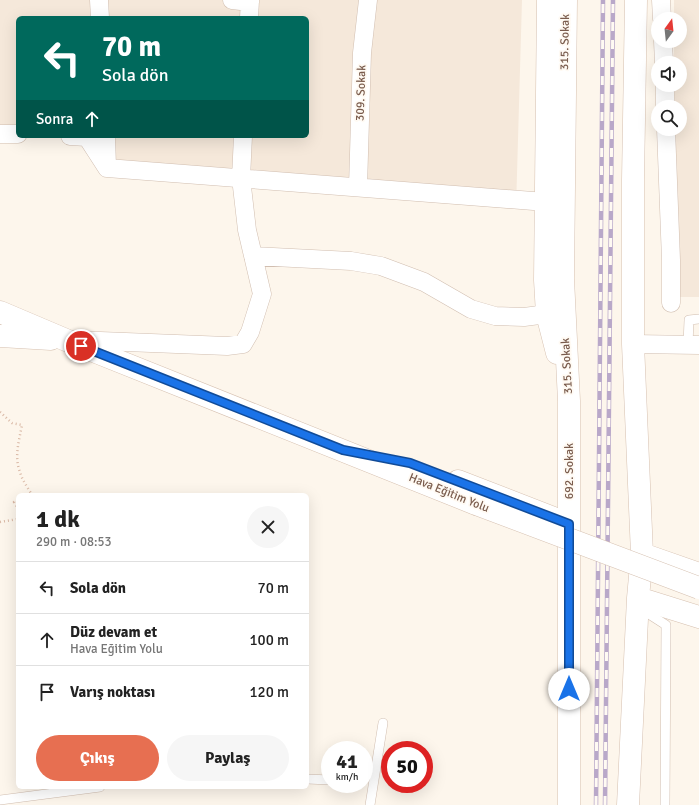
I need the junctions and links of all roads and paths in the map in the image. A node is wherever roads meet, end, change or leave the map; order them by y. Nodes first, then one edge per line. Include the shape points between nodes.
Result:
1 (99, 0) edge
2 (232, 0) edge
3 (368, 0) edge
4 (548, 0) edge
5 (566, 0) edge
6 (636, 0) edge
7 (662, 0) edge
8 (250, 7) edge
9 (662, 12) edge
10 (100, 16) edge
11 (0, 134) edge
12 (16, 134) edge
13 (666, 136) edge
14 (88, 138) edge
15 (106, 138) edge
16 (243, 138) edge
17 (107, 168) junction
18 (241, 178) junction
19 (358, 187) junction
20 (546, 202) junction
21 (253, 256) junction
22 (671, 303) dead end
23 (0, 312) edge
24 (547, 314) junction
25 (699, 319) edge
26 (0, 336) edge
27 (66, 340) junction
28 (633, 344) junction
29 (693, 345) edge
30 (569, 401) junction
31 (0, 412) edge
32 (343, 450) junction
33 (31, 493) edge
34 (16, 519) edge
35 (0, 522) edge
36 (569, 524) junction
37 (569, 548) junction
38 (642, 554) junction
39 (699, 574) edge
40 (699, 588) edge
41 (637, 602) junction
42 (699, 617) edge
43 (383, 723) dead end
44 (309, 779) edge
45 (321, 780) edge
46 (374, 783) joint
47 (85, 789) edge
48 (0, 800) edge
49 (370, 805) edge
50 (569, 805) edge
51 (628, 805) edge
52 (665, 805) edge

1 - 10 street
2 - 8 street
3 - 19 street, 309. Sokak via 362,53
4 - 20 street, 315. Sokak
5 - 30 street, 315. Sokak via 563,279
6 - 28 street
7 - 9 street
11 - 12 street
13 - 22 street
14 - 17 street
15 - 17 street
16 - 18 street
17 - 18 street
18 - 19 street
18 - 21 street
19 - 20 street
20 - 24 street, 315. Sokak
21 - 24 street via 351,261 381,266 424,282 471,309 495,316 524,317
21 - 27 street via 262,294 244,344 227,346
23 - 27 street, Hava Eğitim Yolu
24 - 30 street, 315. Sokak
25 - 29 lane via 689,320
26 - 27 street
27 - 32 street, Hava Eğitim Yolu
28 - 29 street
28 - 38 street
30 - 36 street, 692. Sokak
31 - 33 path via 12,423 22,425 16,460 20,474
32 - 36 street via 410,463
32 - 37 street via 400,488
32 - 40 street, Hava Eğitim Yolu, bridge via 476,504
34 - 35 path
36 - 37 street, 692. Sokak
37 - 50 street, 692. Sokak
38 - 39 street
38 - 41 street
41 - 42 street
41 - 51 street
41 - 52 lane via 666,625
43 - 46 lane
44 - 45 lane
46 - 49 lane
47 - 48 lane

